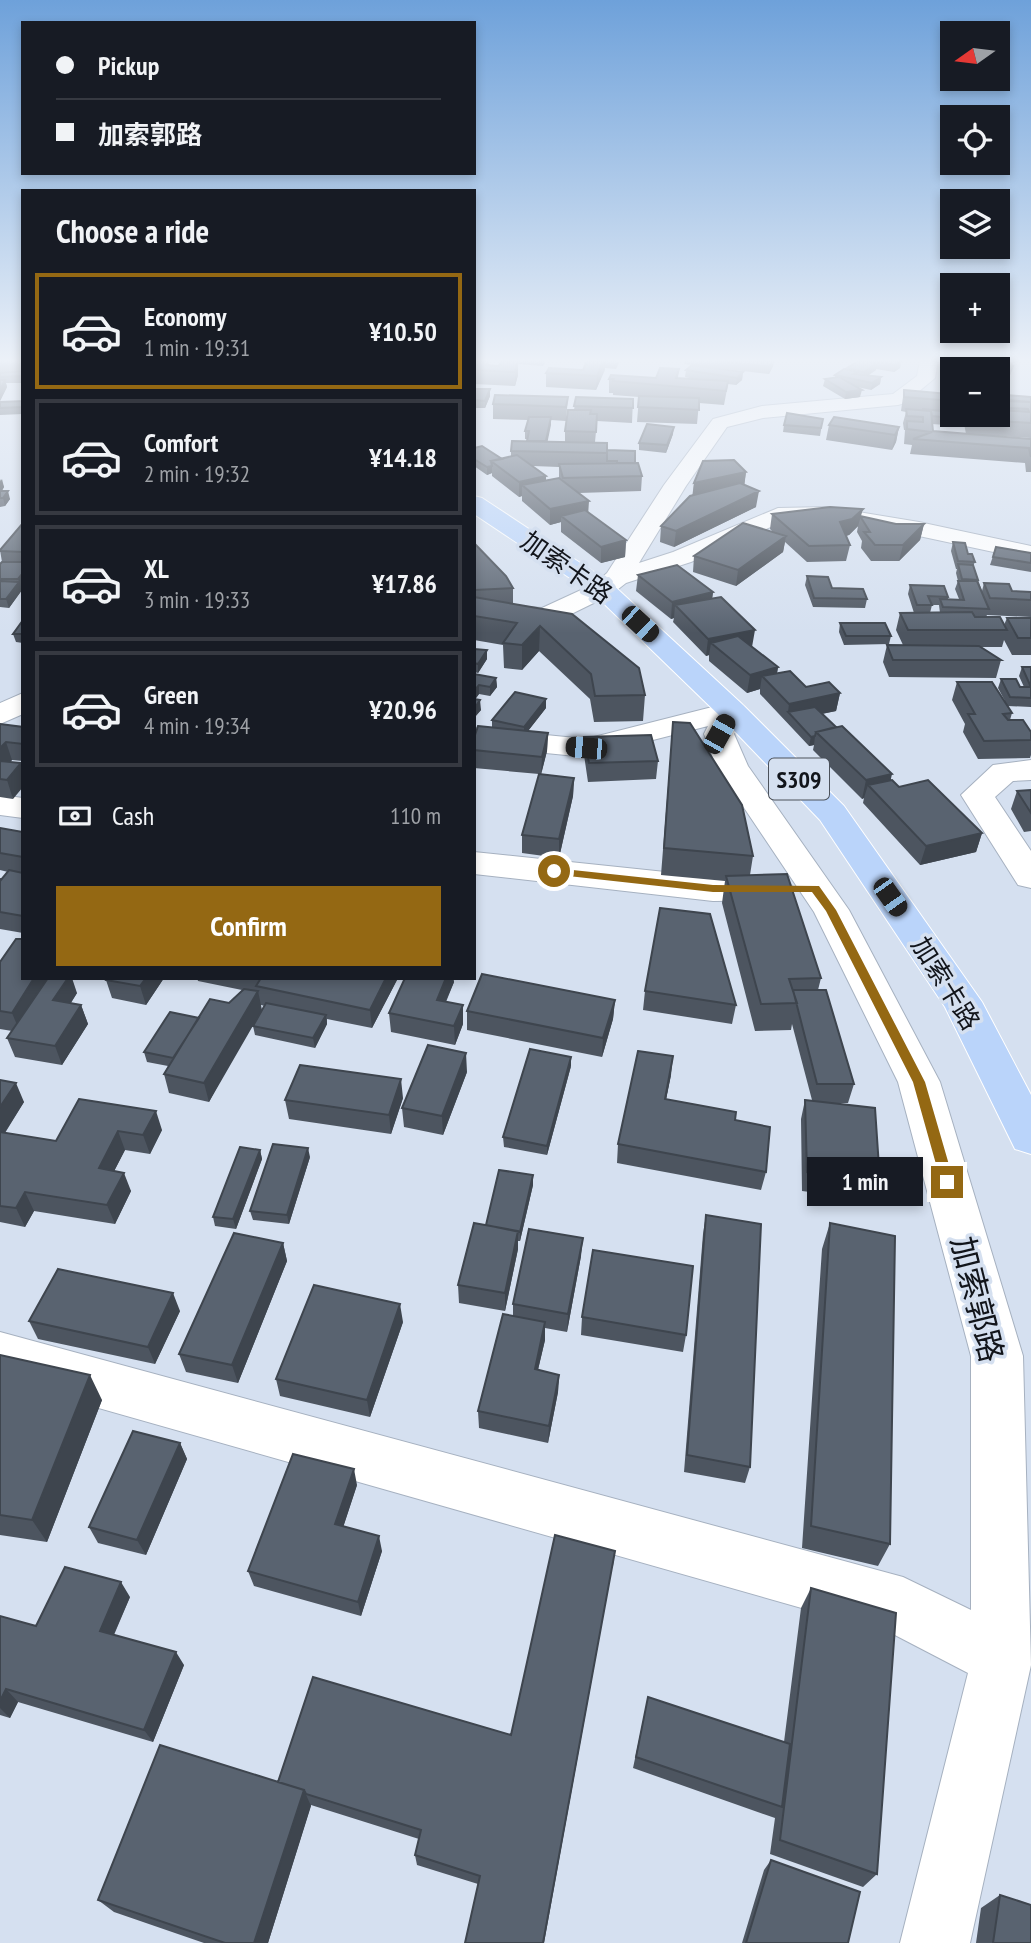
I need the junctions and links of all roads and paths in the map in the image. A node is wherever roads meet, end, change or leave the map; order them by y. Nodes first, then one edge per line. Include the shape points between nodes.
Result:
1 (699, 452) edge
2 (476, 504) edge
3 (1031, 553) edge
4 (610, 584) junction
5 (476, 611) edge
6 (21, 703) edge
7 (732, 711) junction
8 (0, 715) edge
9 (476, 737) edge
10 (1031, 770) edge
11 (0, 805) edge
12 (21, 808) edge
13 (476, 863) edge
14 (1031, 877) edge
15 (815, 888) junction
16 (1031, 1137) edge
17 (0, 1356) edge
18 (1002, 1658) junction
19 (935, 1943) edge

1 - 4 street
2 - 4 main road, 加索卡路 / S309
3 - 4 street via 828,514 778,515
4 - 5 street via 546,616
4 - 7 main road, 加索卡路 / S309
6 - 8 street
7 - 9 street via 586,748
7 - 15 street, 加索郭路 via 719,734 732,766
7 - 16 main road, 加索卡路 / S309 via 832,813 962,1002
10 - 14 street via 1004,772 977,795
11 - 12 street
13 - 15 street via 713,889
15 - 18 street, 加索郭路 via 831,910 919,1082 997,1356
17 - 18 street via 903,1607
18 - 19 street, 加索郭路

